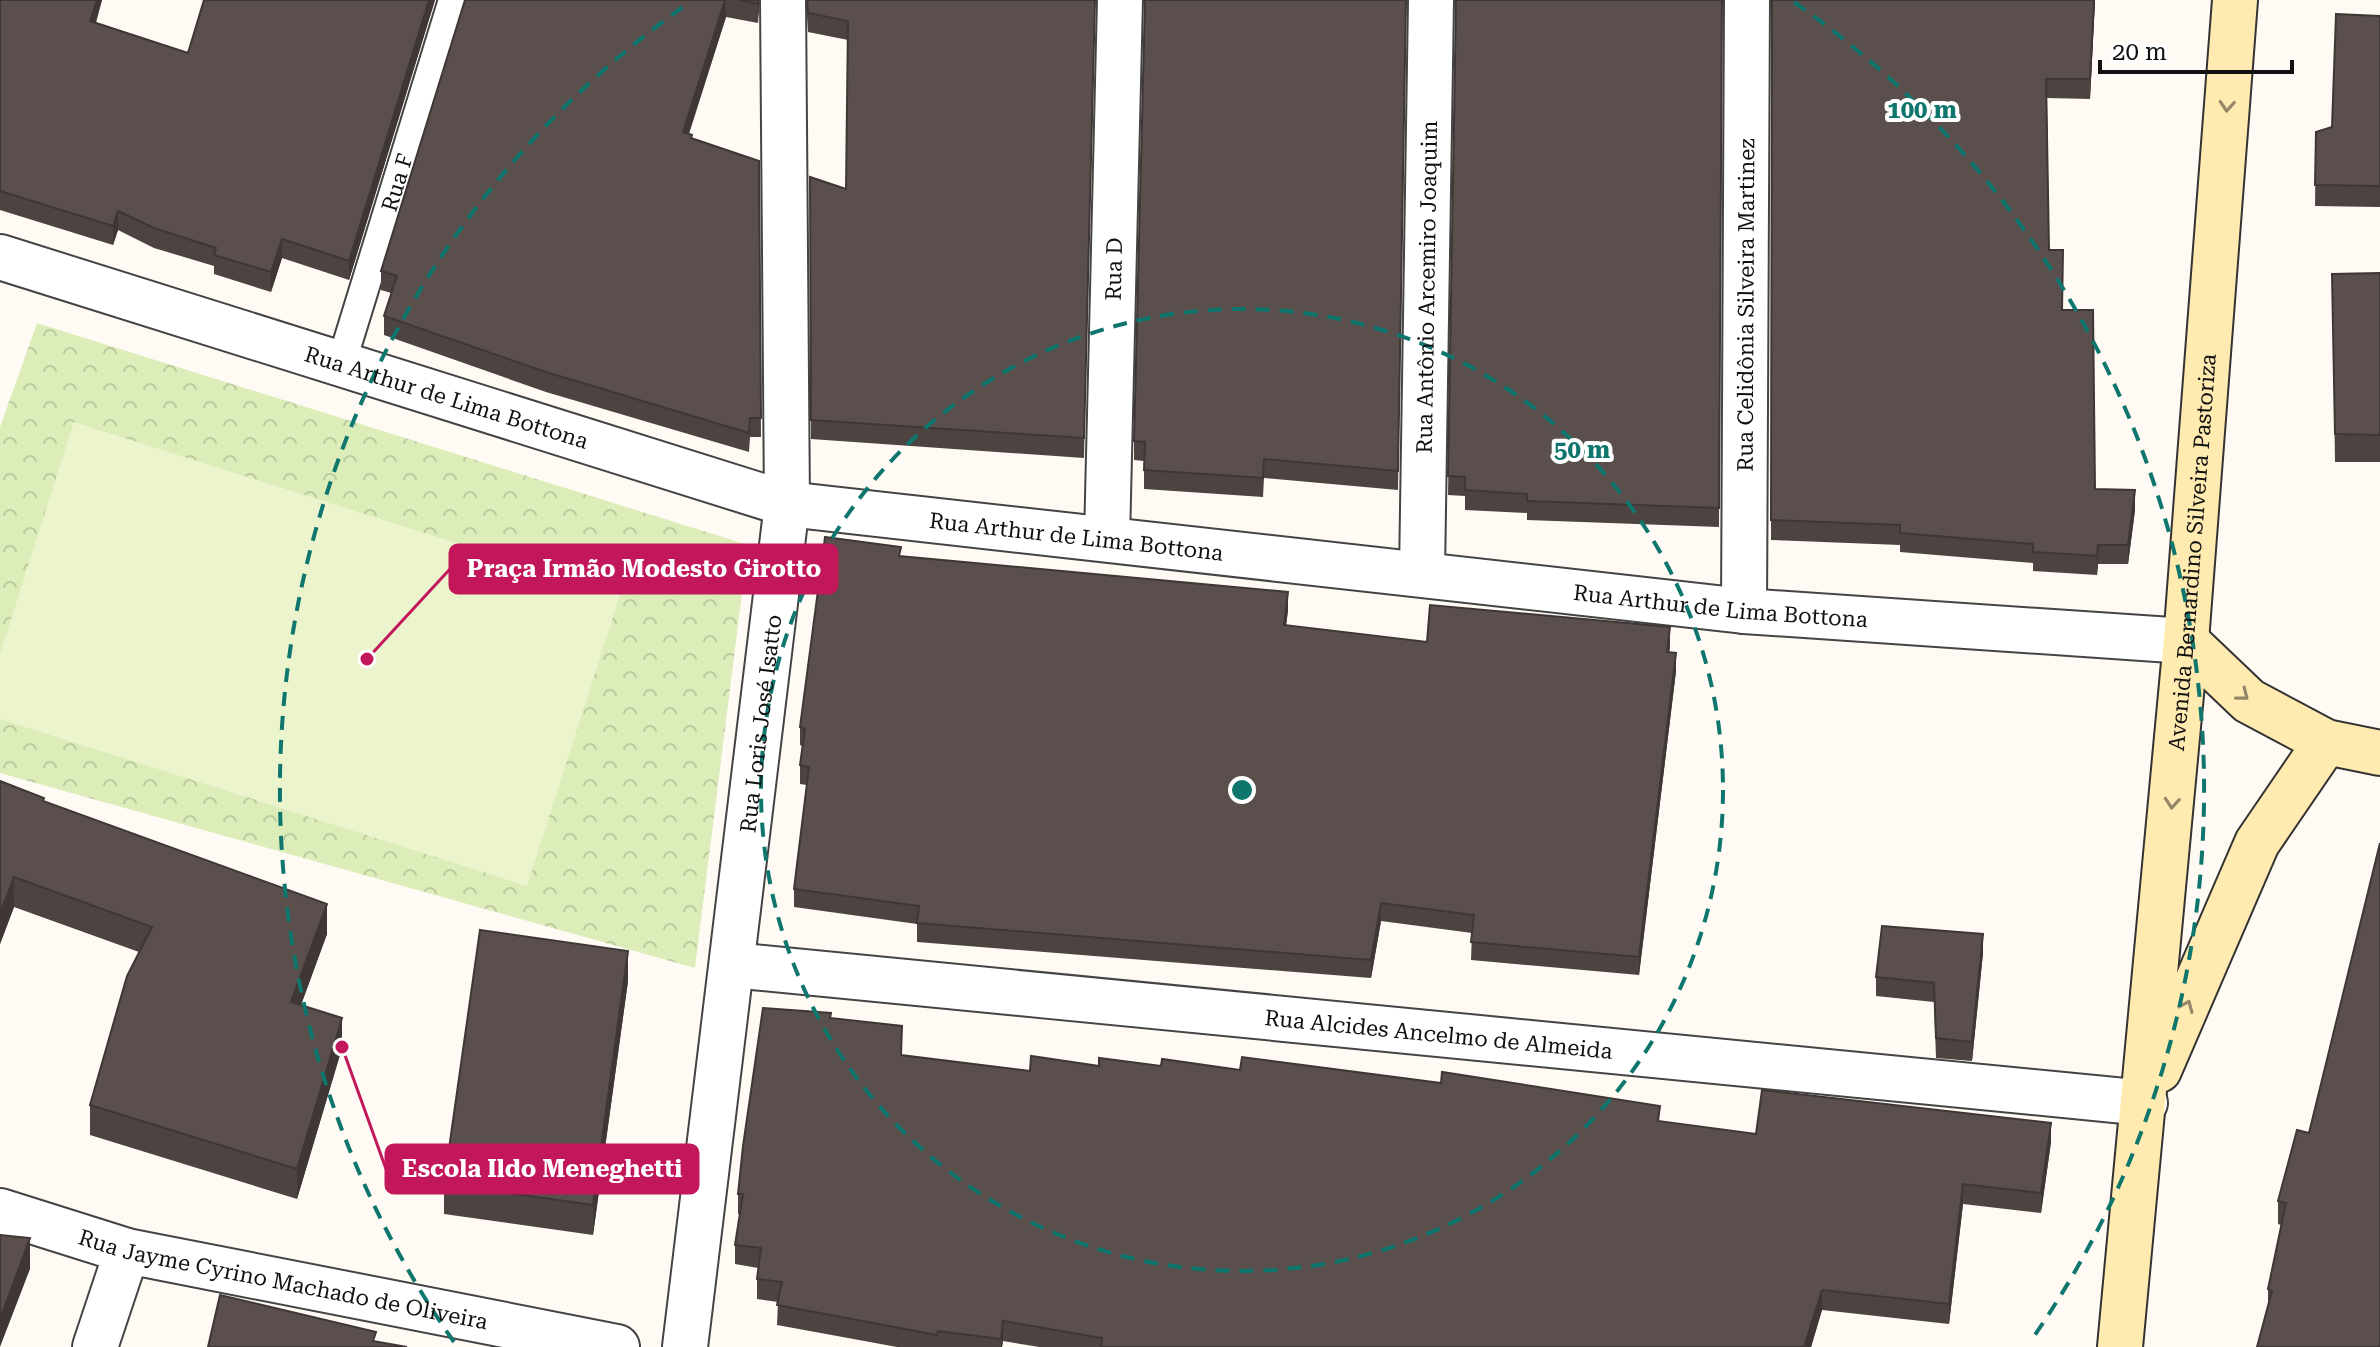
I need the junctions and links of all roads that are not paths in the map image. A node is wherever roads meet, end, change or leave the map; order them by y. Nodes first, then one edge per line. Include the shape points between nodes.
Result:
1 (453, 0) edge
2 (783, 0) edge
3 (1120, 0) edge
4 (1431, 0) edge
5 (1747, 0) edge
6 (2235, 0) edge
7 (0, 257) edge
8 (341, 364) junction
9 (787, 504) junction
10 (1107, 539) junction
11 (1422, 573) junction
12 (1744, 611) junction
13 (2186, 641) junction
14 (2326, 742) junction
15 (2380, 753) edge
16 (732, 965) junction
17 (2145, 1103) junction
18 (0, 1211) edge
19 (127, 1251) junction
20 (95, 1347) edge
21 (617, 1347) edge
22 (685, 1347) edge
23 (2120, 1347) edge

1 - 8 lane, Rua F
2 - 9 street, Rua Loris José Isatto
3 - 10 street, Rua D
4 - 11 street, Rua Antônio Arcemiro Joaquim
5 - 12 street, Rua Celidônia Silveira Martinez
6 -> 13 main road, Avenida Bernardino Silveira Pastoriza
7 - 8 street, Rua Arthur de Lima Bottona
8 - 9 street, Rua Arthur de Lima Bottona
9 - 10 street, Rua Arthur de Lima Bottona
9 - 16 street, Rua Loris José Isatto
10 - 11 street, Rua Arthur de Lima Bottona
11 - 12 street, Rua Arthur de Lima Bottona
12 - 13 street, Rua Arthur de Lima Bottona
13 -> 14 main road via 2249,701
13 -> 17 main road, Avenida Bernardino Silveira Pastoriza
14 - 15 main road
17 -> 14 main road, Avenida Bernardino Silveira Pastoriza via 2257,843
16 - 17 street, Rua Alcides Ancelmo de Almeida
16 - 22 street, Rua Loris José Isatto
17 - 23 main road, Avenida Bernardino Silveira Pastoriza
18 - 19 street, Rua Jayme Cyrino Machado de Oliveira
19 - 20 street
19 - 21 street, Rua Jayme Cyrino Machado de Oliveira

